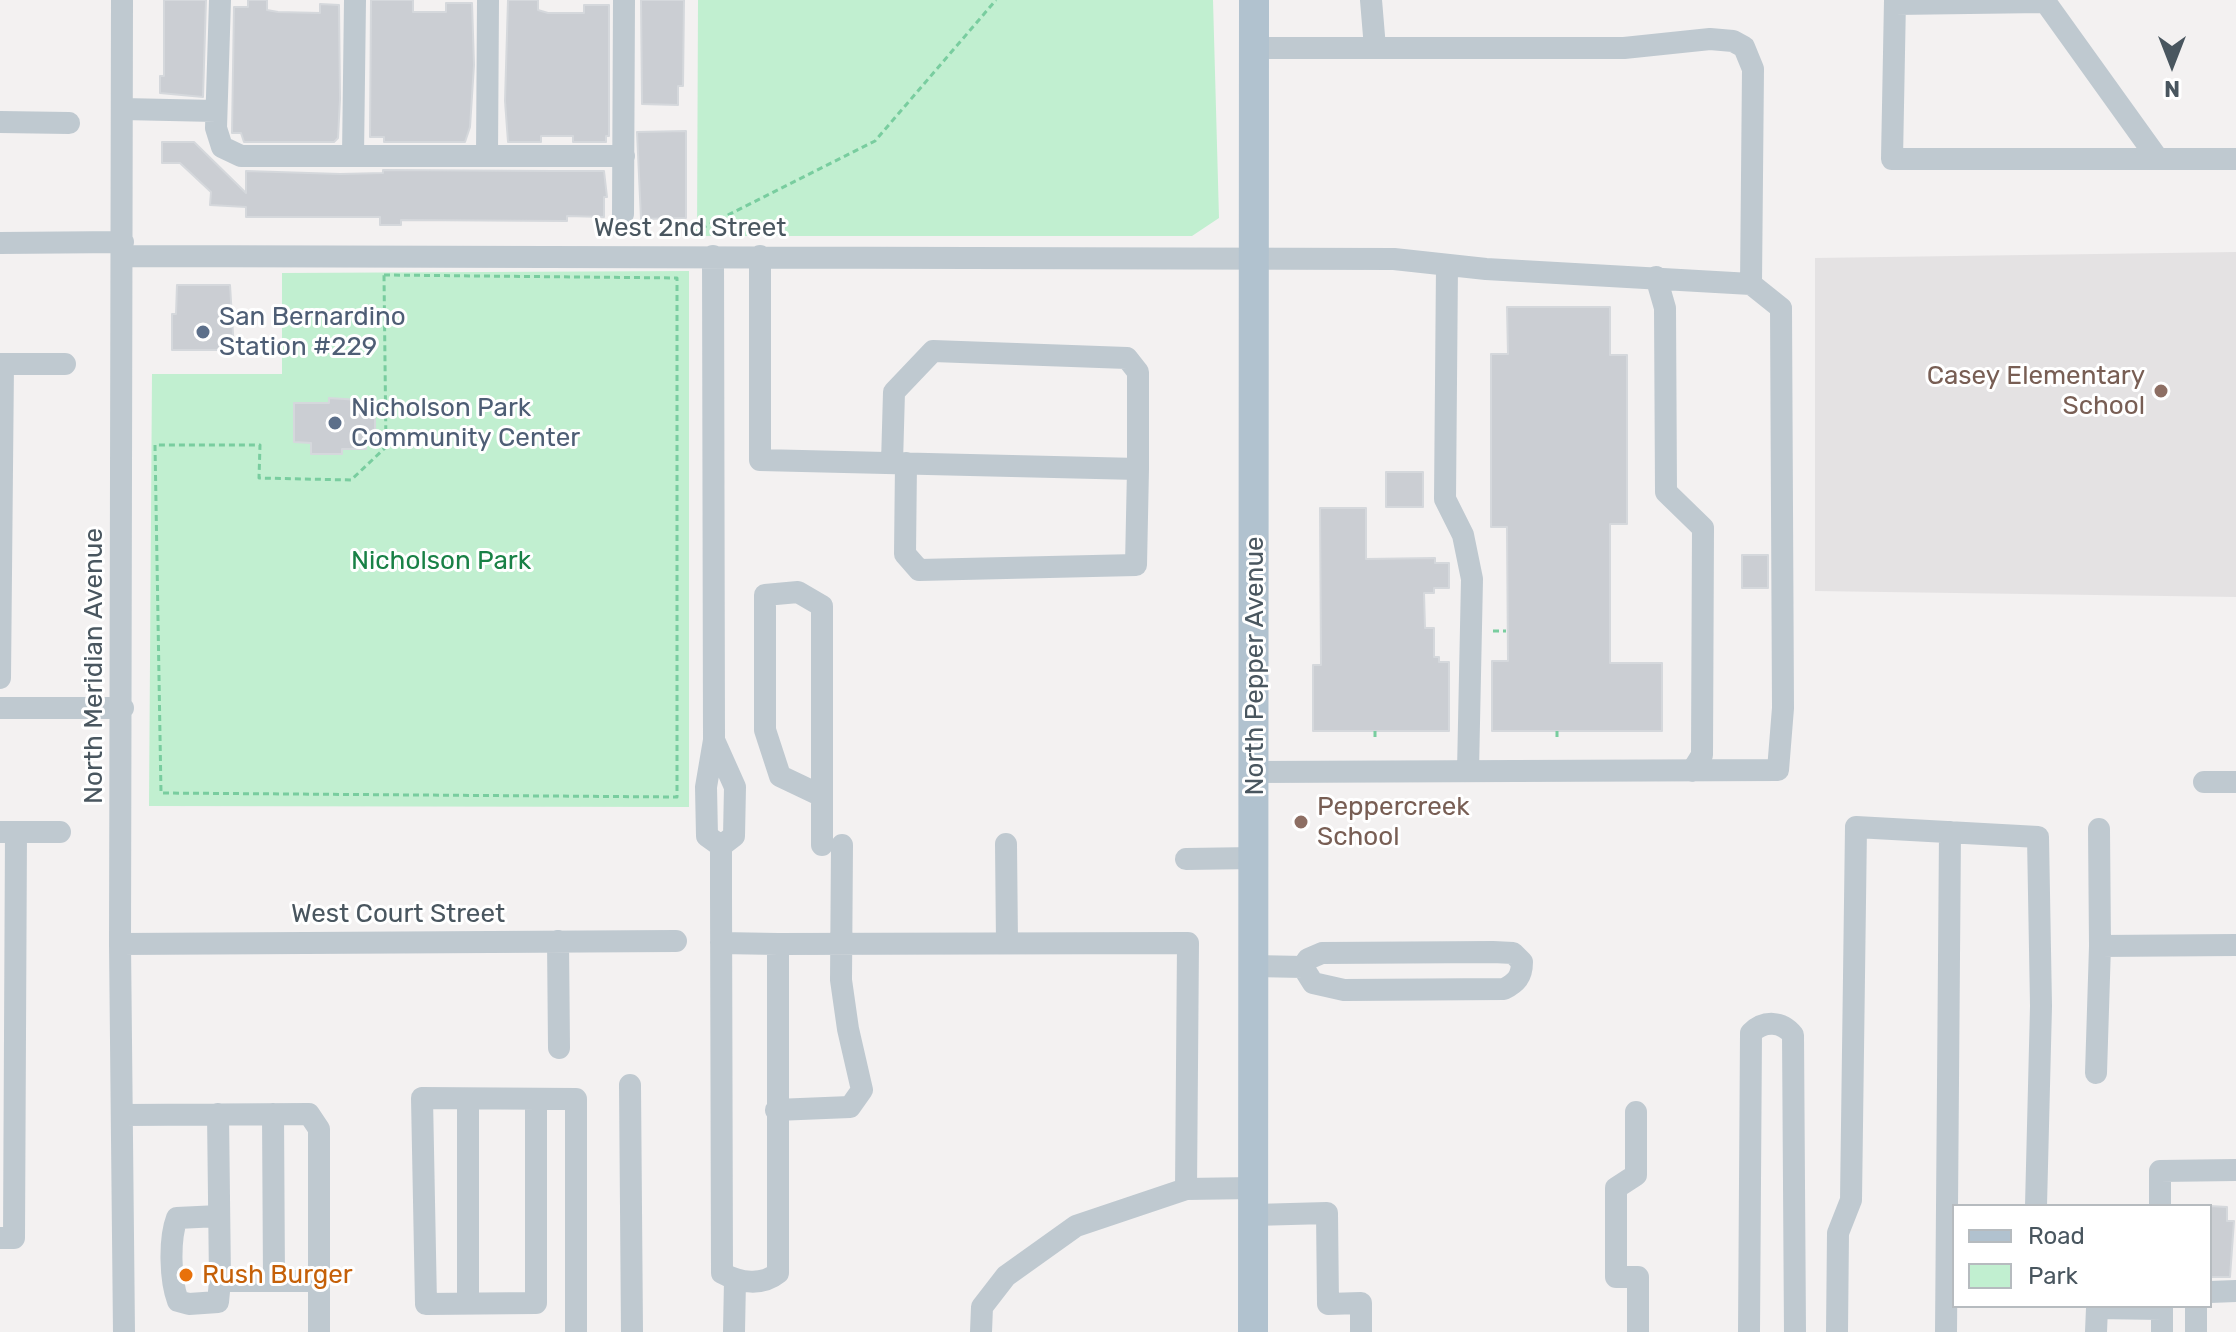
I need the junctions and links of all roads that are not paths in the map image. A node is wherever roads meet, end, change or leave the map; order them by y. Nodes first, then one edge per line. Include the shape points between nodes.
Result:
1 (122, 0) edge
2 (220, 0) edge
3 (355, 0) edge
4 (488, 0) edge
5 (624, 0) edge
6 (1254, 0) edge
7 (1371, 0) edge
8 (2043, 1) edge
9 (1895, 2) edge
10 (1254, 48) junction
11 (1375, 48) junction
12 (123, 109) junction
13 (216, 111) junction
14 (0, 122) edge
15 (69, 123) dead end
16 (353, 156) junction
17 (487, 156) junction
18 (624, 156) junction
19 (2158, 159) junction
20 (2236, 159) edge
21 (623, 214) dead end
22 (0, 243) edge
23 (123, 249) junction
24 (713, 256) junction
25 (760, 256) junction
26 (1256, 260) junction
27 (1447, 265) junction
28 (1656, 277) junction
29 (1751, 284) junction
30 (1, 364) edge
31 (65, 364) dead end
32 (899, 463) junction
33 (1138, 469) junction
34 (0, 678) edge
35 (0, 708) edge
36 (123, 708) junction
37 (1468, 771) junction
38 (1692, 771) junction
39 (1255, 772) junction
40 (2204, 782) dead end
41 (2236, 782) edge
42 (822, 796) junction
43 (2099, 829) dead end
44 (8, 832) edge
45 (60, 832) dead end
46 (1950, 832) junction
47 (1006, 844) dead end
48 (1255, 858) junction
49 (1186, 859) dead end
50 (558, 941) junction
51 (676, 941) dead end
52 (721, 943) junction
53 (844, 943) junction
54 (1007, 943) junction
55 (120, 944) junction
56 (778, 944) junction
57 (2236, 945) edge
58 (2100, 946) junction
59 (1254, 966) junction
60 (1303, 967) junction
61 (559, 1048) dead end
62 (2096, 1073) dead end
63 (630, 1085) dead end
64 (8, 1093) edge
65 (468, 1099) junction
66 (536, 1099) junction
67 (776, 1110) junction
68 (1636, 1112) dead end
69 (218, 1114) junction
70 (273, 1114) junction
71 (122, 1115) junction
72 (2236, 1170) edge
73 (1186, 1189) junction
74 (1254, 1202) junction
75 (2036, 1204) edge
76 (2160, 1204) edge
77 (219, 1216) junction
78 (0, 1238) edge
79 (735, 1280) junction
80 (220, 1281) junction
81 (274, 1281) junction
82 (319, 1281) junction
83 (2236, 1291) edge
84 (2212, 1292) edge
85 (1950, 1296) edge
86 (468, 1303) junction
87 (2097, 1308) edge
88 (2162, 1308) edge
89 (2196, 1308) edge
90 (124, 1332) edge
91 (319, 1332) edge
92 (576, 1332) edge
93 (632, 1332) edge
94 (734, 1332) edge
95 (981, 1332) edge
96 (1253, 1332) edge
97 (1361, 1332) edge
98 (1638, 1332) edge
99 (1749, 1332) edge
100 (1795, 1332) edge
101 (1837, 1332) edge
102 (1946, 1332) edge
103 (2096, 1332) edge
104 (2162, 1332) edge
105 (2196, 1332) edge

1 - 12 street, North Meridian Avenue
2 - 13 street
3 - 16 street
4 - 17 street
5 - 18 street
6 - 10 main road, North Pepper Avenue
7 - 11 street
8 - 9 street
8 - 19 street
9 - 19 street via 1892,159
10 - 11 street
10 - 26 main road, North Pepper Avenue
11 - 29 street via 1635,48 1710,39 1744,47 1753,69
12 - 13 street
12 - 23 street, North Meridian Avenue
13 - 16 street via 222,147 241,156
14 - 15 street
16 - 17 street
17 - 18 street
18 - 21 street
19 - 20 street
22 - 23 street, West 2nd Street
23 - 24 street, West 2nd Street
23 - 36 street, North Meridian Avenue
24 - 25 street, West 2nd Street
24 - 52 street via 714,740 706,787 707,836 721,846
25 - 26 street, West 2nd Street
25 - 32 street via 760,460
26 - 27 street, West 2nd Street via 1394,259
26 - 39 main road, North Pepper Avenue
27 - 28 street, West 2nd Street
27 - 37 street via 1445,499 1463,535 1472,579
28 - 29 street, West 2nd Street
28 - 38 street via 1665,308 1666,492 1703,528 1702,755
29 - 38 street via 1781,308 1783,708 1778,770
30 - 31 street
30 - 34 street
32 - 33 street
32 - 33 street via 905,554 919,570 1136,565
32 - 33 street via 894,392 933,351 1127,358 1138,372
35 - 36 street
36 - 55 street, North Meridian Avenue
37 - 38 street
37 - 39 street
39 - 48 main road, North Pepper Avenue
40 - 41 street
42 - 42 street via 822,606 798,592 765,595 765,730 780,776
42 - 53 street
43 - 58 street
44 - 45 street
44 - 64 street
46 - 75 street via 2038,837
46 - 85 street
46 - 101 street via 1856,827 1851,1200 1838,1233
47 - 54 street
48 - 49 street
48 - 59 main road, North Pepper Avenue
50 - 51 street, West Court Street
50 - 55 street, West Court Street
50 - 61 street
52 - 56 street
52 - 79 street via 722,1273
53 - 54 street
53 - 56 street
53 - 67 street via 841,980 862,1090 850,1107
54 - 73 street via 1188,943
55 - 71 street, North Meridian Avenue
56 - 67 street
57 - 58 street
58 - 62 street
59 - 60 street
59 - 74 main road, North Pepper Avenue
60 - 60 street via 1313,983 1344,990 1504,989 1522,972 1522,962 1513,953 1493,952 1322,953
63 - 93 street
64 - 78 street via 14,1238
65 - 66 street
65 - 86 street
65 - 86 street via 422,1098 426,1304
66 - 86 street via 536,1303
66 - 92 street via 576,1099
67 - 79 street via 778,1273 768,1281
68 - 98 street via 1636,1175 1616,1188 1616,1277 1638,1277
69 - 70 street
69 - 71 street
69 - 77 street
70 - 81 street
70 - 82 street via 309,1114 319,1129
71 - 90 street, North Meridian Avenue
72 - 76 street via 2160,1171
73 - 74 street
73 - 95 street via 1076,1226 1006,1276 982,1307
74 - 96 main road, North Pepper Avenue
74 - 97 street via 1327,1213 1328,1304 1361,1303
77 - 80 street
77 - 80 street via 177,1218 172,1230 178,1301 218,1302
79 - 94 street
80 - 81 street
81 - 82 street
82 - 91 street
83 - 84 street
85 - 102 street
87 - 103 street
88 - 104 street
89 - 105 street
99 - 100 street via 1751,1033 1773,1024 1787,1027 1793,1035

